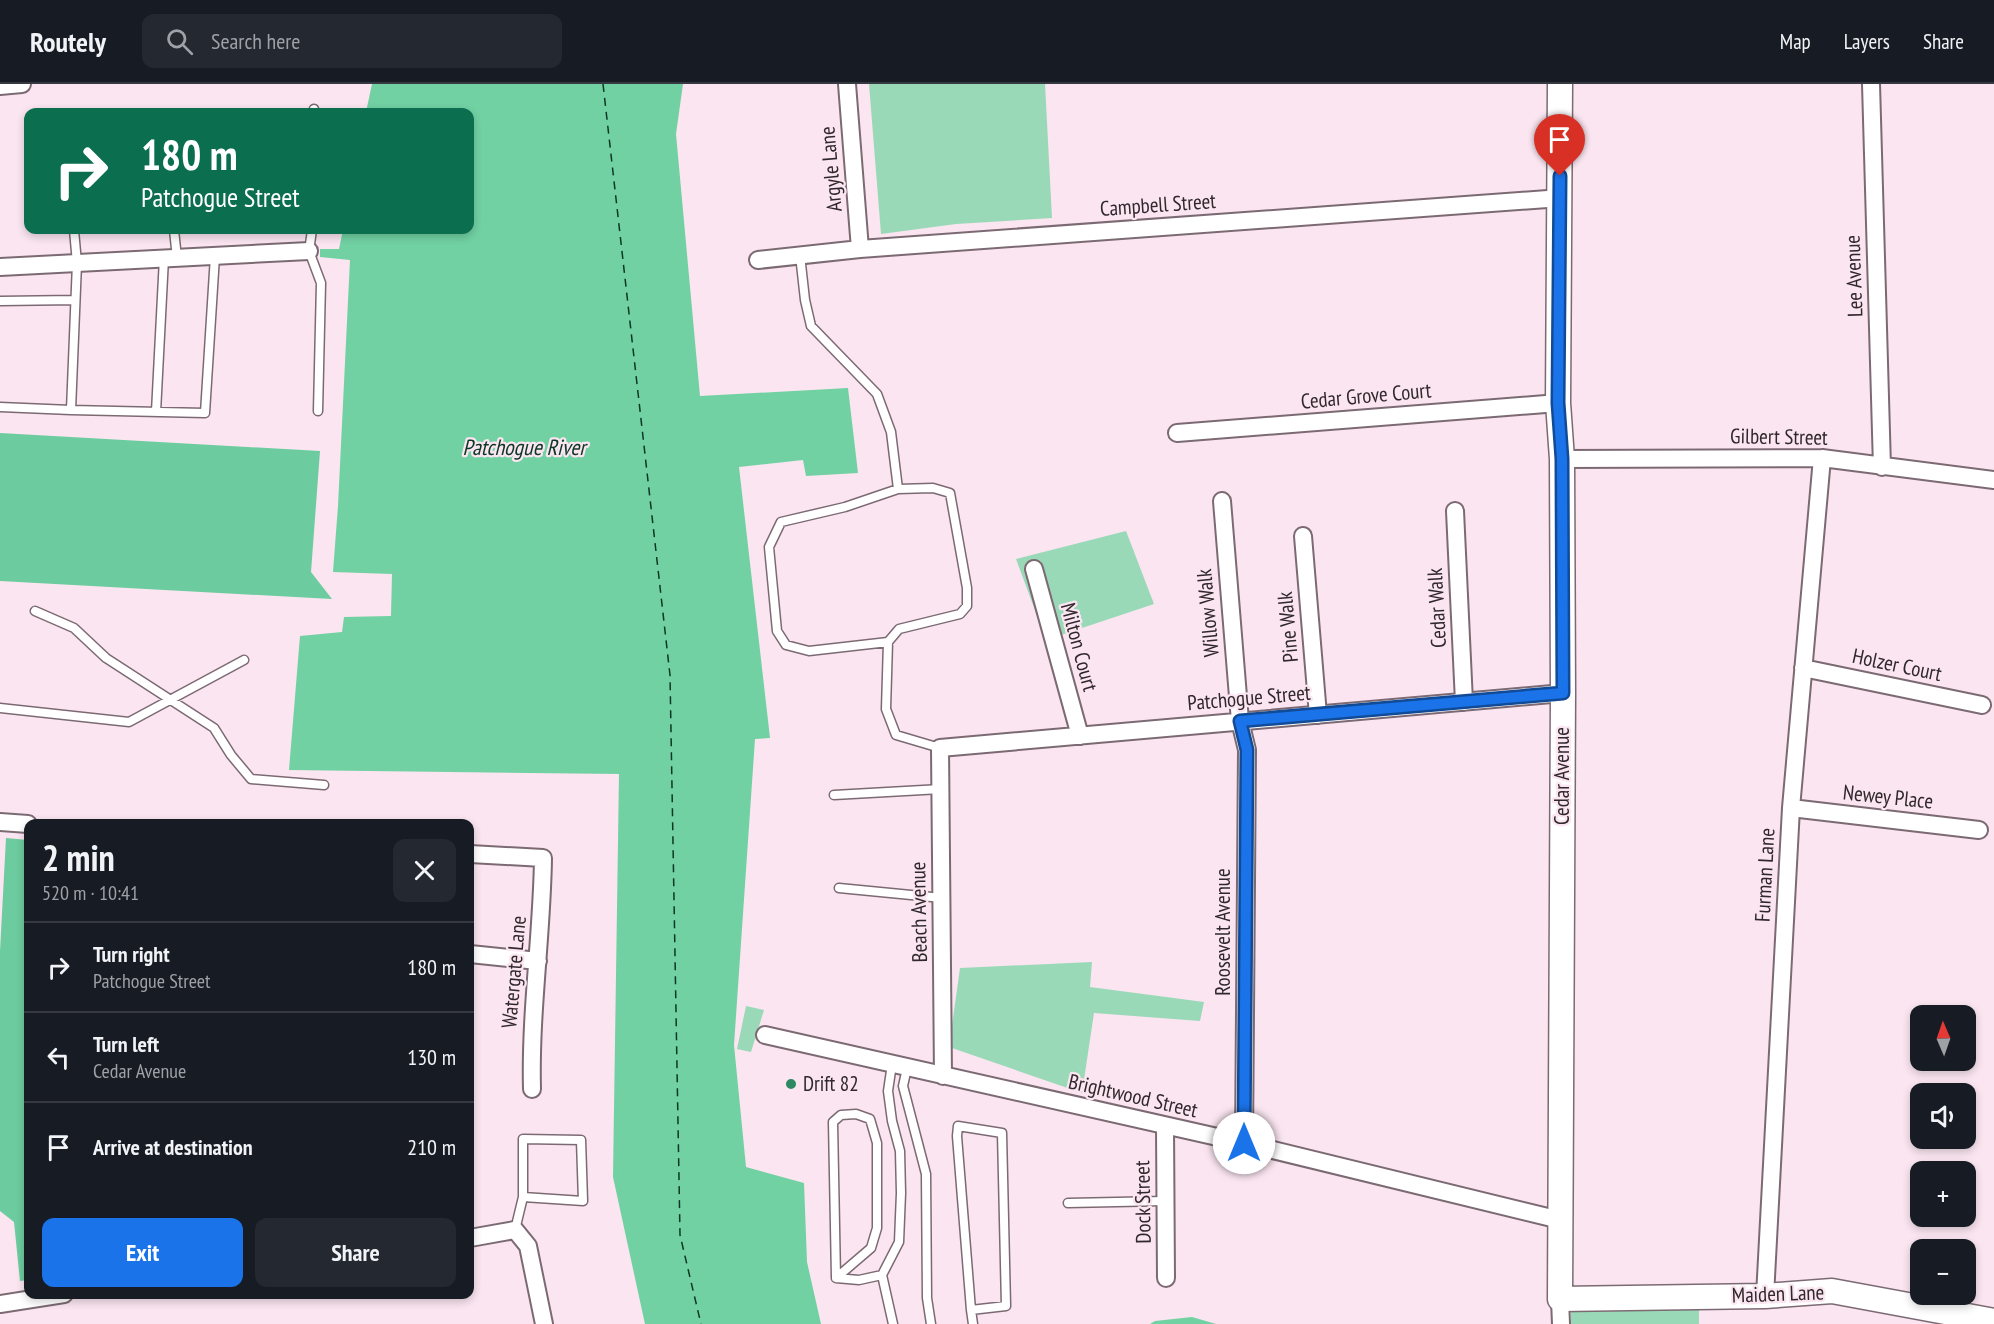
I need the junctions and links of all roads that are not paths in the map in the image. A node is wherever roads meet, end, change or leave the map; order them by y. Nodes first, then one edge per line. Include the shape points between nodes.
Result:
1 (22, 84) edge
2 (847, 84) edge
3 (1560, 84) edge
4 (1871, 84) edge
5 (0, 87) edge
6 (1561, 198) junction
7 (75, 234) edge
8 (173, 234) edge
9 (311, 234) edge
10 (860, 249) junction
11 (309, 251) junction
12 (800, 255) junction
13 (215, 256) junction
14 (170, 258) junction
15 (758, 260) dead end
16 (76, 263) junction
17 (0, 267) edge
18 (75, 300) junction
19 (0, 301) edge
20 (1558, 403) junction
21 (0, 407) edge
22 (71, 410) junction
23 (318, 411) dead end
24 (156, 412) junction
25 (1176, 433) dead end
26 (1822, 458) junction
27 (1562, 459) junction
28 (1882, 467) junction
29 (1994, 480) edge
30 (898, 489) junction
31 (1222, 501) dead end
32 (1455, 511) dead end
33 (1303, 536) dead end
34 (1034, 569) dead end
35 (35, 611) dead end
36 (888, 642) junction
37 (243, 660) dead end
38 (1803, 669) junction
39 (1563, 693) junction
40 (172, 699) junction
41 (1464, 702) junction
42 (1982, 705) dead end
43 (0, 708) edge
44 (1318, 715) junction
45 (1240, 721) junction
46 (1080, 736) junction
47 (940, 748) junction
48 (324, 785) dead end
49 (940, 789) junction
50 (834, 795) dead end
51 (1791, 808) junction
52 (0, 822) edge
53 (24, 824) edge
54 (1979, 830) dead end
55 (474, 854) edge
56 (839, 888) dead end
57 (942, 898) junction
58 (474, 954) edge
59 (538, 961) junction
60 (765, 1035) dead end
61 (900, 1066) junction
62 (943, 1076) junction
63 (532, 1089) dead end
64 (1165, 1127) junction
65 (1244, 1143) junction
66 (523, 1197) junction
67 (1166, 1201) junction
68 (1068, 1203) dead end
69 (1560, 1220) junction
70 (515, 1230) junction
71 (474, 1237) edge
72 (882, 1275) junction
73 (836, 1278) junction
74 (1166, 1278) dead end
75 (1765, 1296) junction
76 (32, 1299) edge
77 (1560, 1299) junction
78 (0, 1304) edge
79 (971, 1310) junction
80 (1994, 1321) edge
81 (544, 1324) edge
82 (893, 1324) edge
83 (931, 1324) edge
84 (973, 1324) edge
85 (1561, 1324) edge

1 - 5 street
2 - 10 street, Argyle Lane
3 - 6 street, Cedar Avenue
4 - 28 street, Lee Avenue
6 - 10 street, Campbell Street
6 - 20 street, Cedar Avenue
7 - 16 lane
8 - 14 lane
9 - 11 lane
10 - 12 street, Campbell Street
11 - 13 street
11 - 23 lane via 321,283
12 - 15 street, Campbell Street
12 - 30 lane via 811,326 877,394 891,432
13 - 14 street
13 - 24 lane via 205,413
14 - 16 street
14 - 24 lane
16 - 17 street
16 - 18 lane
18 - 19 lane
18 - 22 lane
20 - 25 street, Cedar Grove Court
20 - 27 street, Cedar Avenue
21 - 22 lane
22 - 24 lane
26 - 27 street, Gilbert Street
26 - 28 street, Gilbert Street
26 - 38 street, Furman Lane
27 - 39 street, Cedar Avenue
28 - 29 street, Gilbert Street
30 - 36 lane via 933,488 950,493 967,606 960,614 899,629
30 - 36 lane via 781,522 769,547 777,631 786,645 809,651
31 - 45 street, Willow Walk
32 - 41 street, Cedar Walk
33 - 44 street, Pine Walk
34 - 46 street, Milton Court
35 - 40 lane via 74,628 106,658
36 - 47 lane via 886,709 896,735
37 - 40 lane
38 - 42 street, Holzer Court
38 - 51 street, Furman Lane
39 - 41 street, Patchogue Street
39 - 69 street, Cedar Avenue
40 - 43 lane via 129,722
40 - 48 lane via 214,728 251,779
41 - 44 street, Patchogue Street
44 - 45 street, Patchogue Street
45 - 46 street, Patchogue Street
45 - 65 street, Roosevelt Avenue via 1247,750
46 - 47 street, Patchogue Street
47 - 49 street, Beach Avenue
49 - 50 lane
49 - 57 street, Beach Avenue
51 - 54 street, Newey Place
51 - 75 street, Furman Lane
52 - 53 street
55 - 59 street, Watergate Lane via 543,858
56 - 57 lane
57 - 62 street, Beach Avenue
58 - 59 street
59 - 63 street, Watergate Lane via 531,1042
60 - 61 street, Brightwood Street
61 - 62 street, Brightwood Street
61 - 72 lane via 888,1090 900,1151 899,1242
61 - 83 lane via 926,1174 927,1298
62 - 64 street, Brightwood Street
64 - 65 street, Brightwood Street
64 - 67 street, Dock Street
65 - 69 street, Brightwood Street
66 - 66 lane via 523,1139 581,1140 583,1201
66 - 70 lane
67 - 68 lane
67 - 74 street, Dock Street
69 - 77 street, Cedar Avenue
70 - 71 street
70 - 81 street via 528,1246
72 - 73 lane via 859,1280
72 - 82 lane
73 - 73 lane via 833,1122 841,1115 856,1114 870,1119 877,1143 878,1228 872,1248
75 - 77 street, Maiden Lane
75 - 80 street, Maiden Lane via 1832,1291
76 - 78 street
77 - 85 street, Cedar Avenue
79 - 79 lane via 957,1136 958,1126 1002,1133 1006,1306
79 - 84 lane

